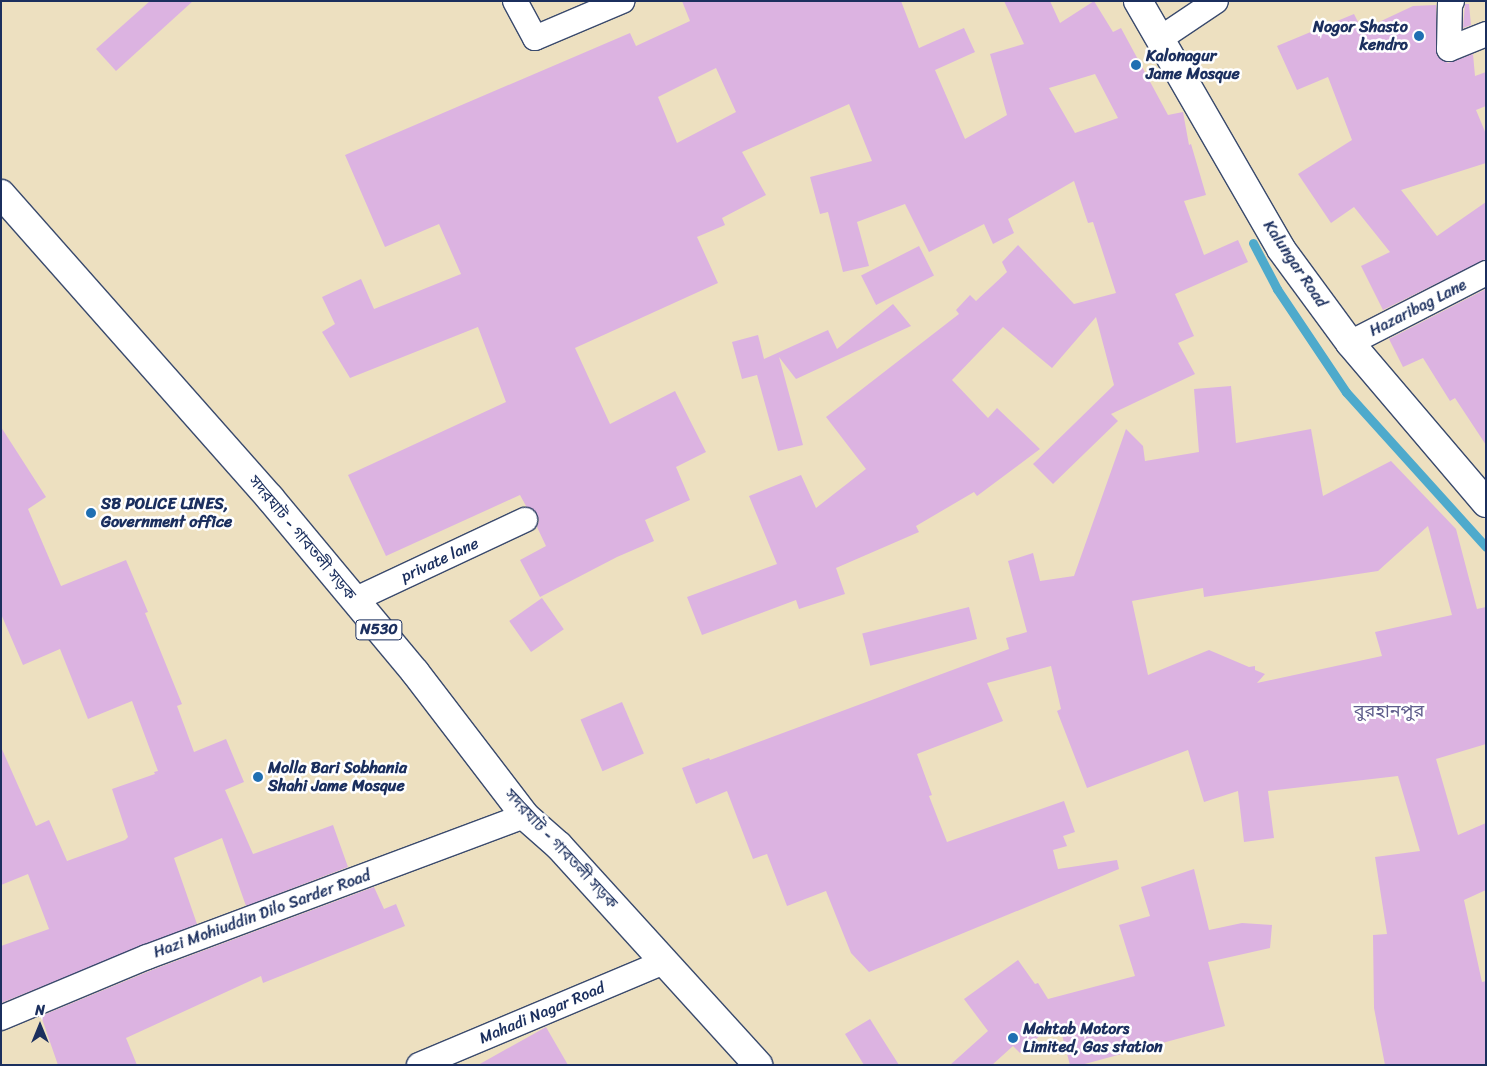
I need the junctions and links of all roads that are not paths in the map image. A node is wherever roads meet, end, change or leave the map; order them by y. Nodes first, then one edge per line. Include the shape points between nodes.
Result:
1 (515, 1) edge
2 (622, 1) edge
3 (1138, 1) edge
4 (1216, 1) edge
5 (1452, 1) edge
6 (1486, 34) edge
7 (1161, 38) junction
8 (1, 194) edge
9 (1486, 273) edge
10 (1350, 343) junction
11 (1486, 503) edge
12 (525, 520) dead end
13 (354, 600) junction
14 (525, 816) junction
15 (664, 962) junction
16 (1, 1018) edge
17 (419, 1065) edge
18 (758, 1065) edge

1 - 2 street via 535,38
3 - 7 main road, Kalungar Road
4 - 7 street
5 - 6 street via 1449,50
7 - 10 main road, Kalungar Road via 1281,249
8 - 13 main road, সদরঘাট - গাবতলী সড়ক / N530 via 270,498
9 - 10 street, Hazaribag Lane
10 - 11 main road, Kalungar Road
12 - 13 street, private lane
13 - 14 main road, সদরঘাট - গাবতলী সড়ক / N530 via 415,672
14 - 15 main road, সদরঘাট - গাবতলী সড়ক / N530 via 559,846
14 - 16 street, Hazi Mohiuddin Dilo Sarder Road via 147,957
15 - 17 street, Mahadi Nagar Road
15 - 18 main road, সদরঘাট - গাবতলী সড়ক / N530

